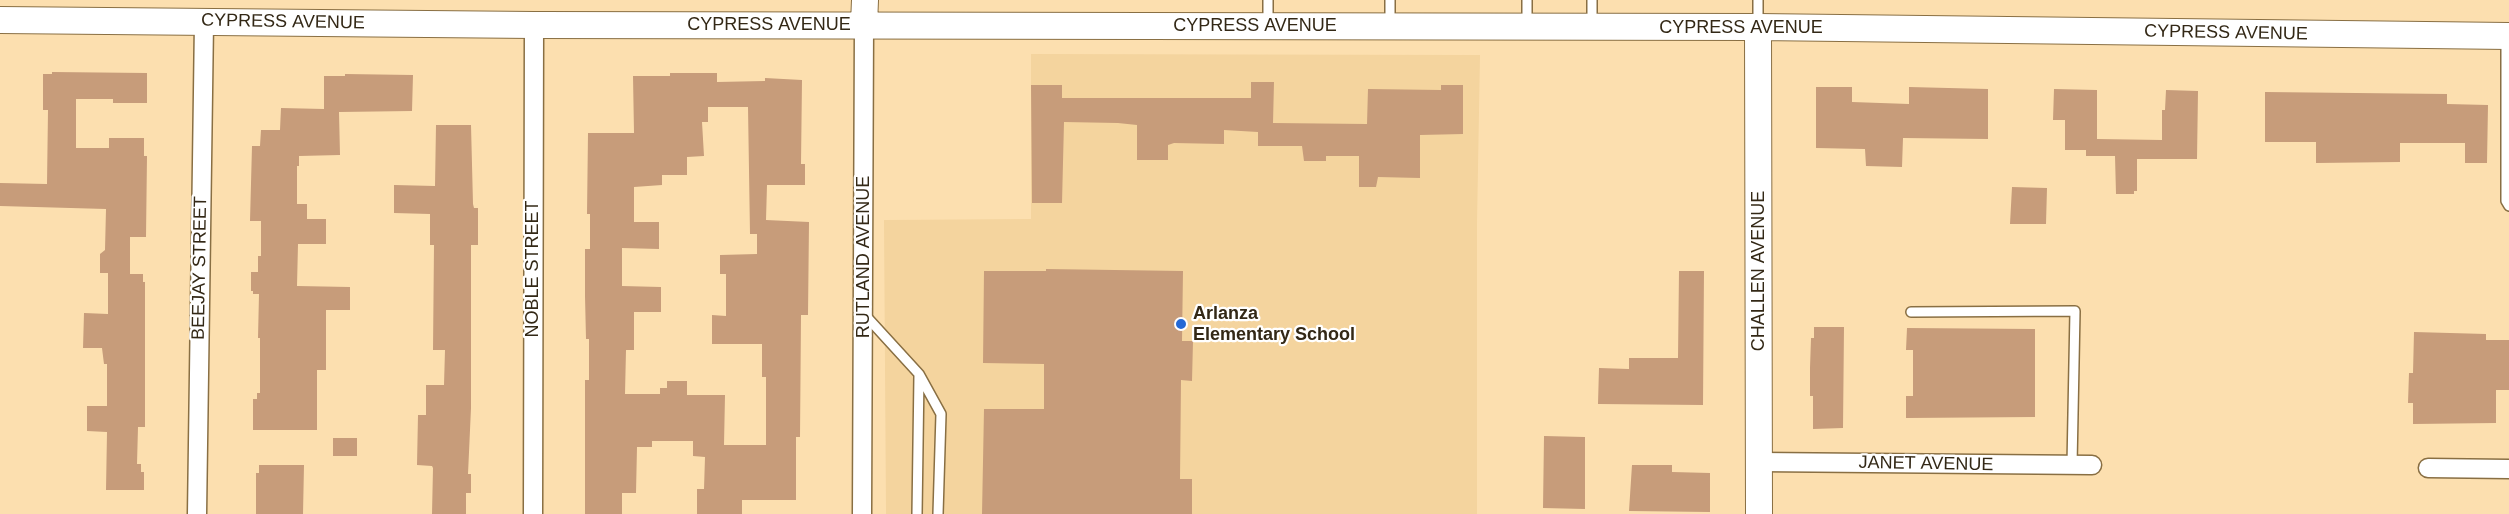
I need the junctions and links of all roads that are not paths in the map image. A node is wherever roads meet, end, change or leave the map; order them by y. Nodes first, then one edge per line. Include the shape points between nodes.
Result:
1 (1268, 0) edge
2 (1390, 0) edge
3 (1527, 0) edge
4 (1592, 0) edge
5 (1758, 0) edge
6 (865, 12) edge
7 (0, 20) edge
8 (204, 22) junction
9 (534, 25) junction
10 (1268, 26) junction
11 (1390, 26) junction
12 (1527, 26) junction
13 (1592, 27) junction
14 (1758, 27) junction
15 (2508, 36) edge
16 (2509, 206) edge
17 (1911, 312) dead end
18 (864, 315) junction
19 (919, 374) junction
20 (1760, 462) junction
21 (2072, 465) junction
22 (2092, 465) dead end
23 (2428, 468) dead end
24 (2509, 469) edge
25 (197, 514) edge
26 (533, 514) edge
27 (862, 514) edge
28 (917, 514) edge
29 (938, 514) edge
30 (1759, 514) edge

1 - 10 lane
2 - 11 lane
3 - 12 lane
4 - 13 lane
5 - 14 lane
6 - 9 street, CYPRESS AVENUE
6 - 10 street, CYPRESS AVENUE
6 - 18 street, RUTLAND AVENUE
7 - 8 street, CYPRESS AVENUE
8 - 9 street, CYPRESS AVENUE
8 - 25 street, BEEJAY STREET
9 - 26 street, NOBLE STREET
10 - 11 street, CYPRESS AVENUE
11 - 12 street, CYPRESS AVENUE
12 - 13 street, CYPRESS AVENUE
13 - 14 street, CYPRESS AVENUE
14 - 15 street, CYPRESS AVENUE
14 - 20 street, CHALLEN AVENUE
15 - 16 lane
17 - 21 lane via 2075,311
18 - 19 lane
18 - 27 street, RUTLAND AVENUE
19 - 28 lane
19 - 29 lane via 941,414
20 - 21 street, JANET AVENUE
20 - 30 street, CHALLEN AVENUE
21 - 22 street, JANET AVENUE
23 - 24 street

